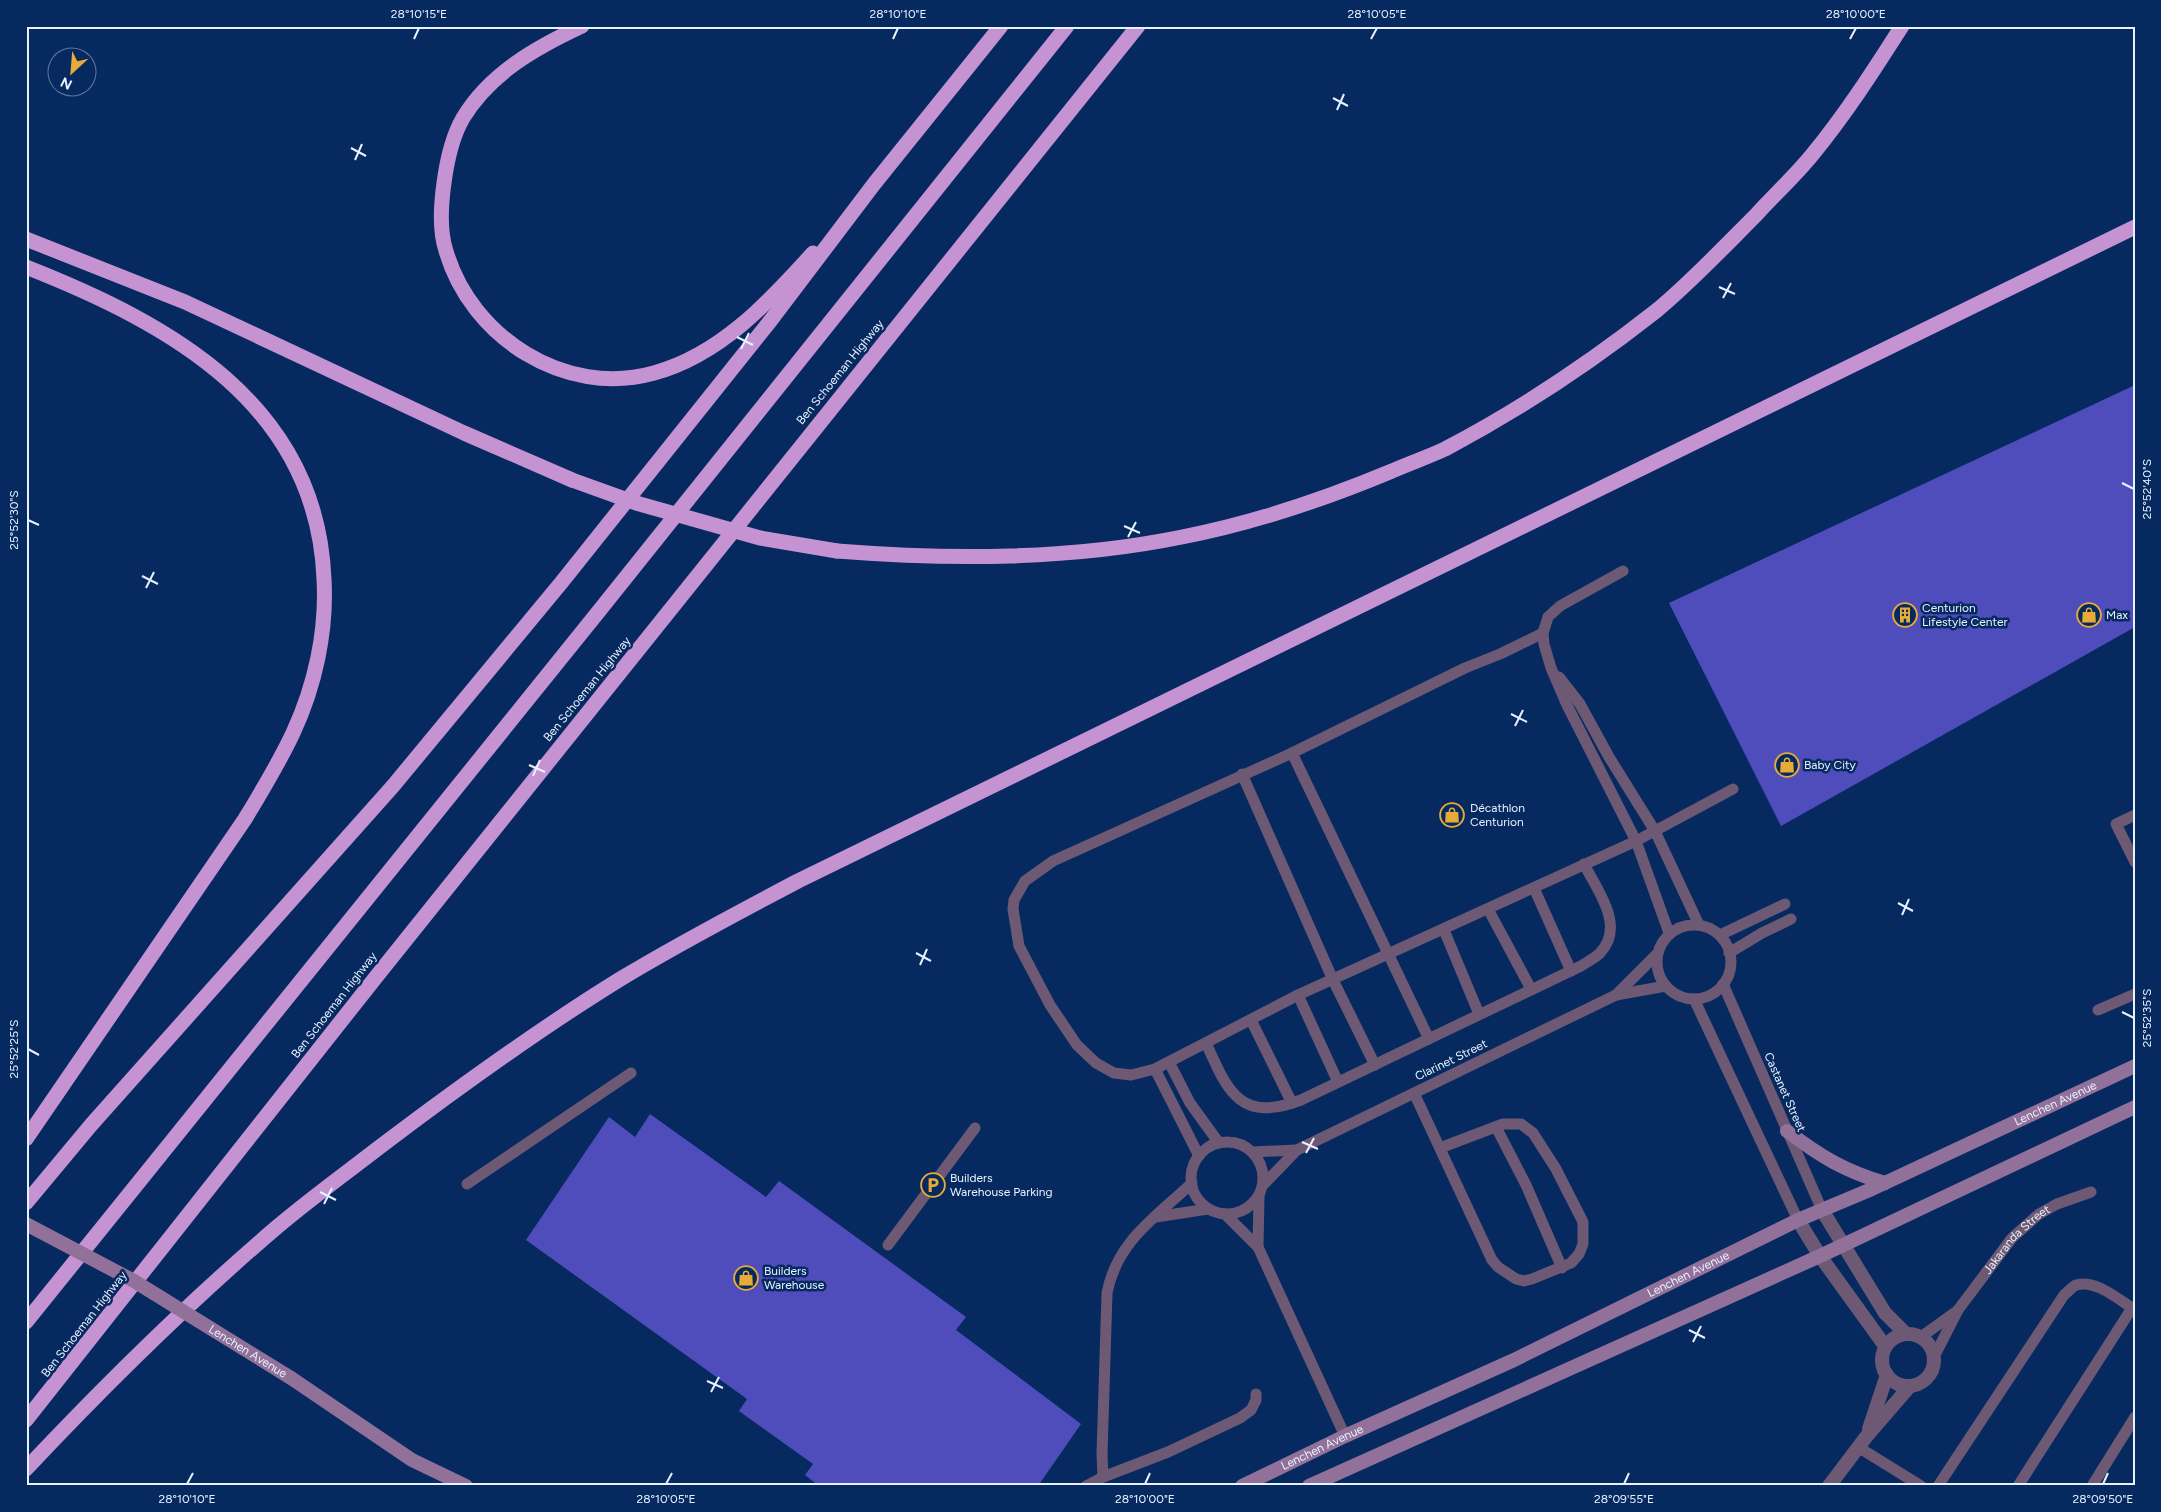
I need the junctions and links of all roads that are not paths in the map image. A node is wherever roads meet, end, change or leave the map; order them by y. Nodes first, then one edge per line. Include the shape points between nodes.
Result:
1 (582, 26) edge
2 (1001, 26) edge
3 (1067, 26) edge
4 (1138, 26) edge
5 (1902, 26) edge
6 (874, 184) junction
7 (2135, 227) edge
8 (26, 239) edge
9 (26, 267) edge
10 (1624, 571) dead end
11 (1543, 633) junction
12 (1552, 668) junction
13 (1292, 753) junction
14 (1242, 774) junction
15 (1733, 789) dead end
16 (2135, 815) edge
17 (1655, 831) junction
18 (1636, 841) junction
19 (2134, 859) edge
20 (1584, 864) junction
21 (1534, 888) junction
22 (1784, 904) dead end
23 (1488, 909) junction
24 (1791, 920) dead end
25 (1700, 926) junction
26 (1444, 930) junction
27 (1669, 934) junction
28 (1720, 935) junction
29 (1729, 953) junction
30 (1390, 954) junction
31 (1657, 954) junction
32 (1571, 971) junction
33 (1333, 980) junction
34 (1723, 984) junction
35 (1666, 986) junction
36 (1531, 990) junction
37 (2135, 994) edge
38 (1298, 995) junction
39 (1616, 995) junction
40 (1694, 998) junction
41 (2098, 1010) dead end
42 (1480, 1014) junction
43 (1250, 1020) junction
44 (1429, 1038) junction
45 (1206, 1043) junction
46 (1169, 1062) junction
47 (1375, 1065) junction
48 (2135, 1066) edge
49 (1155, 1069) junction
50 (631, 1073) dead end
51 (1338, 1082) junction
52 (1414, 1093) junction
53 (1292, 1103) junction
54 (2135, 1107) edge
55 (1496, 1127) junction
56 (974, 1128) dead end
57 (1787, 1131) junction
58 (26, 1138) edge
59 (1219, 1143) junction
60 (1440, 1148) junction
61 (1298, 1150) junction
62 (1252, 1152) junction
63 (1199, 1156) junction
64 (1192, 1183) junction
65 (1885, 1183) junction
66 (467, 1184) dead end
67 (1261, 1190) junction
68 (2091, 1192) dead end
69 (26, 1203) edge
70 (1208, 1209) junction
71 (1822, 1210) junction
72 (1225, 1214) junction
73 (1156, 1217) junction
74 (1798, 1220) junction
75 (26, 1224) edge
76 (1842, 1244) junction
77 (888, 1245) dead end
78 (1258, 1247) junction
79 (1820, 1256) junction
80 (1562, 1268) junction
81 (2133, 1309) edge
82 (1958, 1310) junction
83 (26, 1322) edge
84 (1904, 1333) junction
85 (1921, 1337) junction
86 (1885, 1346) junction
87 (1934, 1357) junction
88 (1886, 1375) junction
89 (1910, 1386) junction
90 (1256, 1394) dead end
91 (2135, 1417) edge
92 (26, 1420) edge
93 (1345, 1436) junction
94 (1862, 1442) junction
95 (412, 1460) junction
96 (26, 1469) edge
97 (1103, 1477) junction
98 (450, 1486) edge
99 (466, 1486) edge
100 (1086, 1486) edge
101 (1242, 1486) edge
102 (1309, 1486) edge
103 (1829, 1486) edge
104 (1922, 1486) edge
105 (1938, 1486) edge
106 (2018, 1486) edge
107 (2092, 1486) edge

1 - 6 highway via 547,43 499,75 478,97 453,139 442,196 445,250 472,307 490,327 539,361 565,372 594,378 654,373 694,357 728,336 763,306
2 - 6 highway
3 - 83 highway
4 - 92 highway, Ben Schoeman Highway via 382,969
5 - 8 highway, bridge via 1858,94 1811,157 1658,309 1584,365 1443,450 1366,482 1280,512 1182,537 1086,551 982,558 837,551 751,536 636,503 572,480 464,433 185,302
6 - 69 highway via 815,264 561,583 393,786 91,1124
7 - 96 highway via 798,881 622,978 437,1104 278,1226 162,1330
9 - 58 highway via 107,301 160,330 229,380 263,416 303,479 316,516 323,554 325,600 322,637 311,684 293,733 266,783 245,819
10 - 11 lane via 1560,606 1548,617
11 - 12 lane
11 - 13 lane
12 - 17 lane via 1580,704
12 - 18 lane via 1566,705
13 - 14 lane
13 - 30 lane
14 - 33 lane
14 - 49 lane via 1053,860 1024,881 1014,900 1019,946 1050,1005 1077,1046 1096,1063 1114,1073 1131,1075
15 - 17 lane
16 - 19 lane via 2116,824
17 - 18 lane
17 - 25 lane
18 - 20 lane
18 - 27 lane
20 - 21 lane
20 - 32 lane via 1609,913 1611,926 1608,940 1600,952
21 - 23 lane
21 - 32 lane
22 - 28 lane
23 - 26 lane
23 - 36 lane
24 - 29 lane
25 - 27 lane via 1679,927
25 - 28 lane
26 - 30 lane
26 - 42 lane
27 - 31 lane
28 - 29 lane
29 - 34 lane via 1729,973
30 - 33 lane
30 - 44 lane
31 - 35 lane via 1660,978
31 - 39 lane, Clarinet Street
32 - 36 lane
33 - 38 lane
33 - 47 lane
34 - 40 lane via 1710,995
34 - 57 lane, Castanet Street
35 - 39 lane, Clarinet Street
35 - 40 lane via 1684,997
36 - 42 lane
37 - 41 lane
38 - 43 lane
38 - 51 lane
39 - 52 lane, Clarinet Street
40 - 74 lane
42 - 44 lane
43 - 45 lane
43 - 53 lane
44 - 47 lane
45 - 46 lane
45 - 53 lane via 1233,1095 1266,1108
46 - 49 lane
46 - 59 lane via 1190,1103
47 - 51 lane
48 - 65 main road, Lenchen Avenue
49 - 63 lane
50 - 66 lane
51 - 53 lane
52 - 60 lane
52 - 61 lane, Clarinet Street
54 - 76 main road
55 - 60 lane
55 - 80 lane via 1526,1185
55 - 80 lane via 1513,1123 1533,1133 1556,1169 1582,1222 1584,1235 1579,1254
56 - 77 lane
57 - 65 main road via 1843,1169
57 - 71 lane, Castanet Street
59 - 62 lane, Clarinet Street via 1237,1144
59 - 63 lane
60 - 80 lane via 1479,1234 1498,1267 1524,1280
61 - 62 lane, Clarinet Street
61 - 67 lane, Clarinet Street
62 - 67 lane via 1263,1173
63 - 64 lane via 1193,1166
64 - 70 lane via 1199,1201
64 - 73 lane
65 - 71 main road, Lenchen Avenue
67 - 72 lane, Clarinet Street via 1252,1205 1242,1212
67 - 78 lane
68 - 82 lane, Jakaranda Street via 2048,1208 2028,1222 2012,1238
70 - 72 lane
70 - 73 lane
71 - 74 main road, Lenchen Avenue
71 - 76 street
72 - 78 lane
73 - 97 lane via 1128,1243 1110,1279 1107,1293
74 - 79 street
74 - 93 main road, Lenchen Avenue via 1514,1360
75 - 95 main road, Lenchen Avenue, bridge via 134,1281 292,1378
76 - 79 main road
76 - 84 street via 1885,1313
78 - 93 lane
79 - 86 street
79 - 102 main road
81 - 105 lane via 2103,1290 2086,1284 2075,1285 2064,1295
81 - 106 lane
82 - 85 lane, Jakaranda Street
82 - 87 lane, Jakaranda Street
84 - 85 street
84 - 86 street
85 - 87 street via 1930,1346
86 - 88 street, Jakaranda Street via 1881,1361
87 - 89 street, Jakaranda Street via 1928,1376
88 - 89 street via 1893,1381
88 - 94 street, Jakaranda Street
89 - 94 street, Jakaranda Street
90 - 97 lane via 1251,1410 1240,1418 1168,1452
91 - 107 lane
93 - 101 main road, Lenchen Avenue
94 - 103 street, Jakaranda Street
94 - 104 lane
95 - 98 main road
95 - 99 main road, Lenchen Avenue
97 - 100 lane

